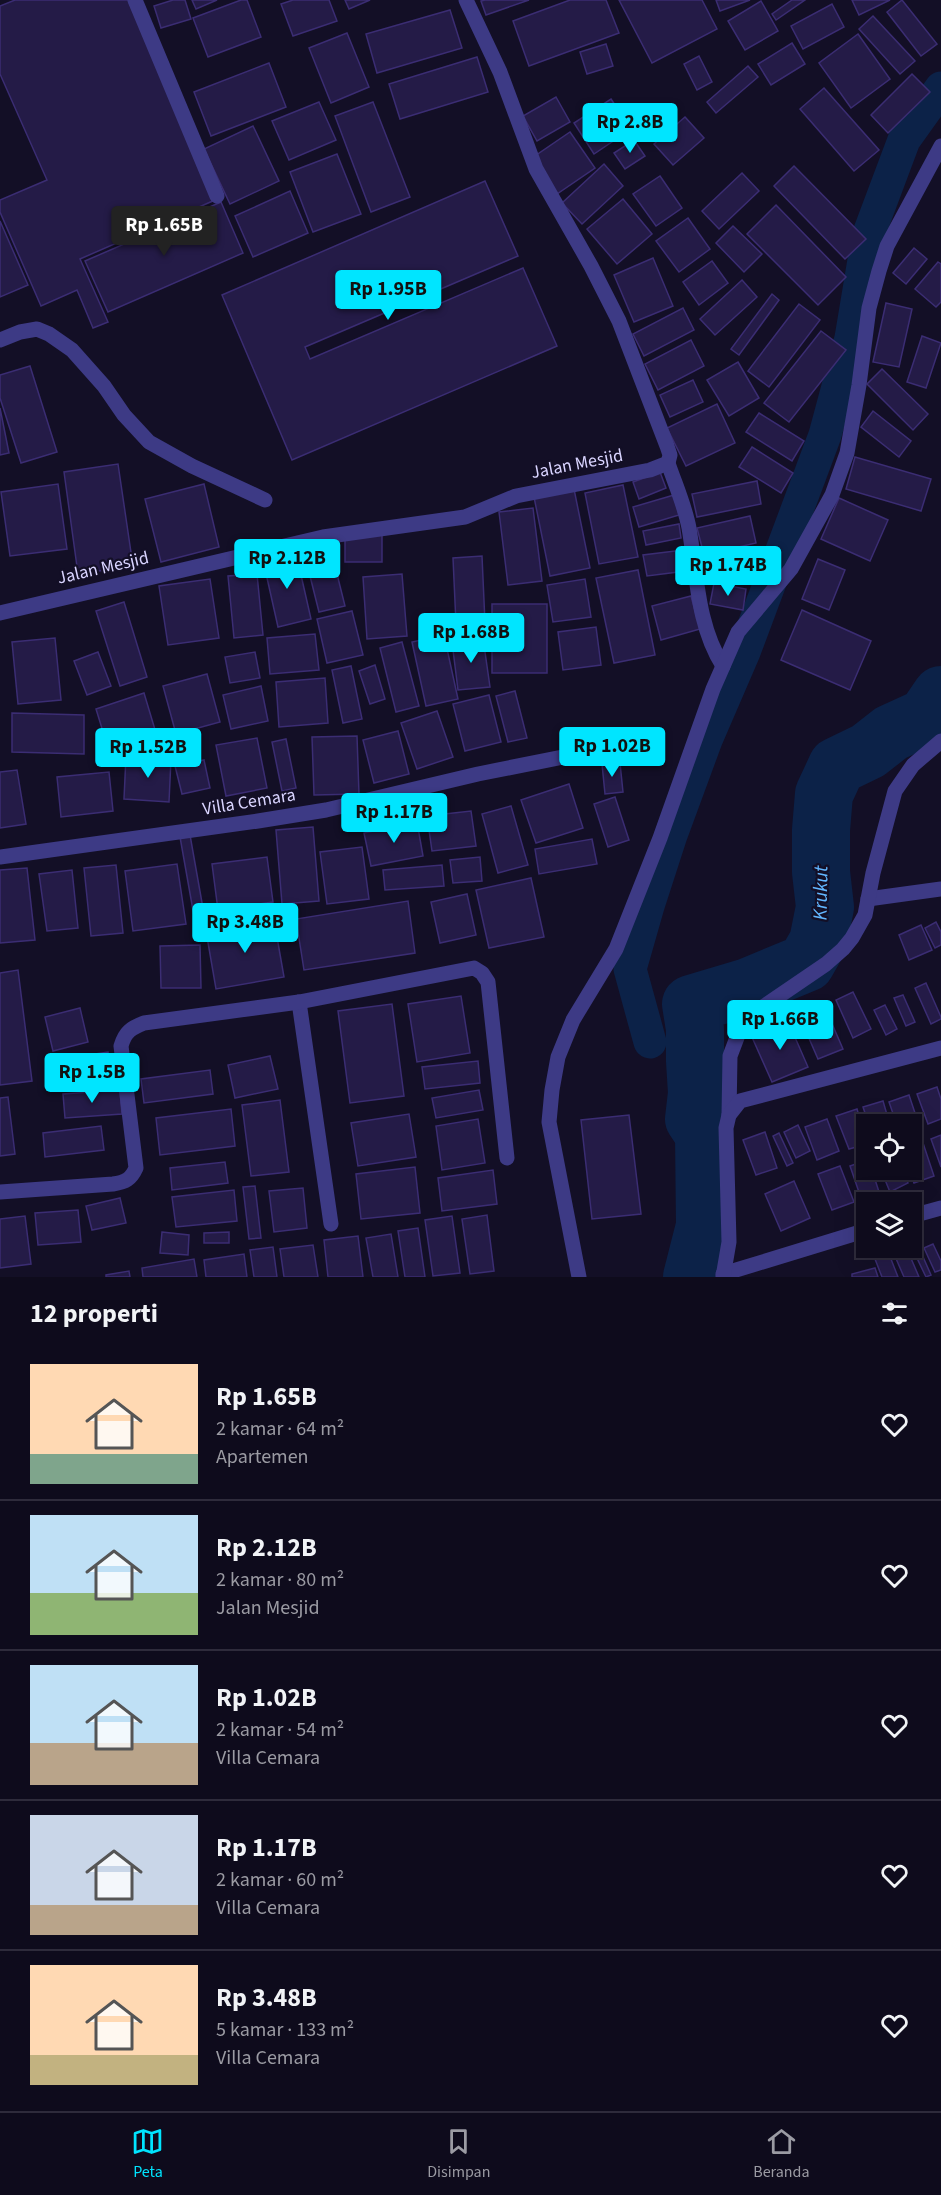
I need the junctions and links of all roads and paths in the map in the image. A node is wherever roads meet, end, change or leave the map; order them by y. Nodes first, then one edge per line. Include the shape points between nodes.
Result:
1 (135, 0) edge
2 (466, 0) edge
3 (941, 146) edge
4 (217, 196) dead end
5 (0, 340) edge
6 (668, 463) junction
7 (266, 500) dead end
8 (0, 613) edge
9 (723, 666) junction
10 (642, 741) dead end
11 (941, 741) edge
12 (0, 857) edge
13 (941, 889) edge
14 (868, 899) junction
15 (299, 1002) junction
16 (941, 1048) edge
17 (729, 1115) junction
18 (507, 1158) dead end
19 (0, 1192) edge
20 (941, 1208) edge
21 (922, 1213) edge
22 (331, 1224) dead end
23 (856, 1233) edge
24 (723, 1275) edge
25 (579, 1277) edge

1 - 4 street
2 - 6 street via 500,72 536,170 619,321 667,446
3 - 9 street via 887,246 879,271 869,308 847,453 832,495 791,569 738,632
5 - 7 street via 37,329 49,334 72,350 149,442
6 - 8 street, Jalan Mesjid via 650,470 516,496 465,517 323,537
6 - 9 street via 689,526 705,626
9 - 25 street via 616,949 573,1020 558,1057 549,1122
10 - 12 street, Villa Cemara via 326,810
11 - 14 street via 913,765 895,791
13 - 14 street
14 - 17 street via 860,926 843,949 741,1027 730,1056
15 - 18 street via 474,968 482,974 488,982
15 - 19 street via 144,1023 132,1028 124,1035 121,1046 136,1168 132,1177 113,1184
15 - 22 street
16 - 17 street via 740,1101
17 - 24 street via 729,1242
20 - 21 street
23 - 24 street

